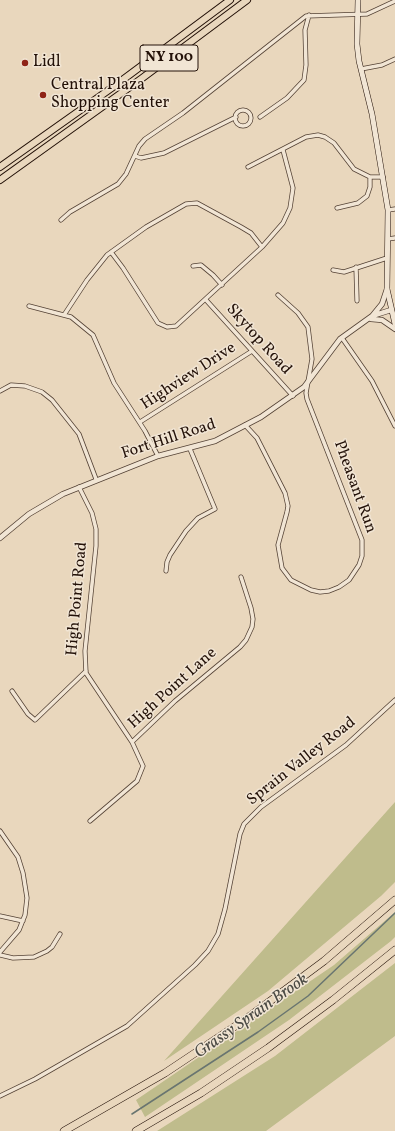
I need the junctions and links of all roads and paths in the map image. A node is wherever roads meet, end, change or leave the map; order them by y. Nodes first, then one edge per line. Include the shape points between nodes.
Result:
1 (230, 0) edge
2 (247, 0) edge
3 (358, 0) edge
4 (395, 1) edge
5 (357, 14) junction
6 (309, 15) junction
7 (205, 19) junction
8 (211, 27) junction
9 (395, 59) edge
10 (361, 69) junction
11 (123, 79) junction
12 (128, 89) junction
13 (236, 117) junction
14 (260, 117) dead end
15 (49, 132) junction
16 (55, 141) junction
17 (282, 150) junction
18 (135, 156) junction
19 (0, 167) edge
20 (248, 167) dead end
21 (370, 176) junction
22 (383, 177) junction
23 (0, 180) edge
24 (337, 208) dead end
25 (395, 209) edge
26 (388, 210) junction
27 (61, 220) dead end
28 (395, 238) edge
29 (388, 239) junction
30 (262, 247) junction
31 (111, 252) junction
32 (387, 258) junction
33 (193, 266) dead end
34 (356, 267) junction
35 (333, 270) dead end
36 (222, 285) junction
37 (387, 289) junction
38 (278, 295) dead end
39 (206, 300) junction
40 (357, 301) dead end
41 (29, 306) dead end
42 (391, 310) junction
43 (64, 314) junction
44 (371, 318) junction
45 (395, 324) edge
46 (395, 330) edge
47 (342, 338) junction
48 (252, 351) junction
49 (308, 383) junction
50 (0, 391) edge
51 (292, 396) junction
52 (140, 422) junction
53 (245, 425) junction
54 (395, 426) edge
55 (190, 449) junction
56 (158, 456) junction
57 (96, 479) junction
58 (79, 487) junction
59 (0, 538) edge
60 (166, 571) dead end
61 (241, 577) dead end
62 (86, 671) junction
63 (12, 691) dead end
64 (395, 700) edge
65 (132, 742) junction
66 (90, 821) dead end
67 (0, 831) edge
68 (395, 900) edge
69 (0, 916) edge
70 (22, 921) junction
71 (60, 934) dead end
72 (395, 950) edge
73 (0, 952) edge
74 (0, 955) edge
75 (0, 1096) edge
76 (64, 1131) edge
77 (136, 1131) edge

1 - 7 main road, NY 100
2 - 8 main road, NY 100
3 - 5 main road
4 - 5 street via 371,13
5 - 6 street
5 - 10 main road via 356,44
6 - 14 street via 304,30 304,80 291,95
6 - 18 street via 183,113 145,139
7 - 8 street
7 - 11 main road, NY 100
8 - 12 main road, NY 100
9 - 10 street via 382,65
10 - 22 main road
11 - 12 street
11 - 15 main road, NY 100
12 - 16 main road, NY 100
13 - 13 street via 242,126 251,120 250,114 245,110 239,112
13 - 18 street via 164,153 141,158
15 - 16 street
15 - 19 main road, NY 100
16 - 23 main road, NY 100
17 - 20 street
17 - 21 street via 312,135 325,137 339,149 354,169
17 - 30 street via 292,188 290,208 279,228
18 - 27 street via 118,184
21 - 22 street
21 - 24 street via 367,196 358,203
22 - 26 main road
25 - 26 street
26 - 29 main road
28 - 29 street
29 - 32 main road
30 - 31 street via 251,233 197,203 191,203 146,227
30 - 36 street
31 - 39 street via 154,318 162,326 176,326
31 - 43 street via 91,275
32 - 34 street
32 - 37 main road
33 - 36 street via 201,265
34 - 35 street via 344,272
34 - 40 street
36 - 39 street
37 - 42 main road
37 - 44 street via 382,304
38 - 49 street, Pheasant Run via 308,327 312,359
39 - 48 street, Skytop Road
41 - 43 street
42 - 44 street, Fort Hill Road
42 - 45 main road
43 - 52 street via 80,323 93,335 114,383
44 - 46 street via 382,320
44 - 47 street, Fort Hill Road
47 - 49 street, Fort Hill Road
47 - 54 street via 372,381
48 - 51 street, Skytop Road
48 - 52 street, Highview Drive
49 - 51 street, Fort Hill Road
49 - 53 street, Pheasant Run via 307,399 362,540 359,565 349,580 339,587 320,592 311,590 291,580 282,568 278,545 288,506 285,493 257,438
50 - 57 street via 11,385 25,386 42,392 52,400 79,434
51 - 53 street, Fort Hill Road
52 - 56 street
53 - 55 street, Fort Hill Road via 215,441
55 - 56 street, Fort Hill Road
55 - 60 street via 215,509 198,518 186,531 170,555
56 - 57 street, Fort Hill Road
57 - 58 street, Fort Hill Road
58 - 59 street, Fort Hill Road via 40,507
58 - 62 street, High Point Road via 96,529 85,651
61 - 65 street, High Point Lane via 251,608 252,627 246,640
62 - 63 street via 35,720
62 - 65 street, High Point Road via 92,685
64 - 75 street, Sprain Valley Road via 346,745 261,807 244,824 218,934 208,951 127,1026 35,1079
65 - 66 street, High Point Road via 142,761 140,775 131,786
67 - 70 street via 18,857 23,873 27,898
68 - 76 highway via 328,958 246,1019 165,1073
69 - 70 street
70 - 73 street via 13,939
71 - 74 street via 52,947 34,957 13,958
72 - 77 highway via 268,1048 201,1093

